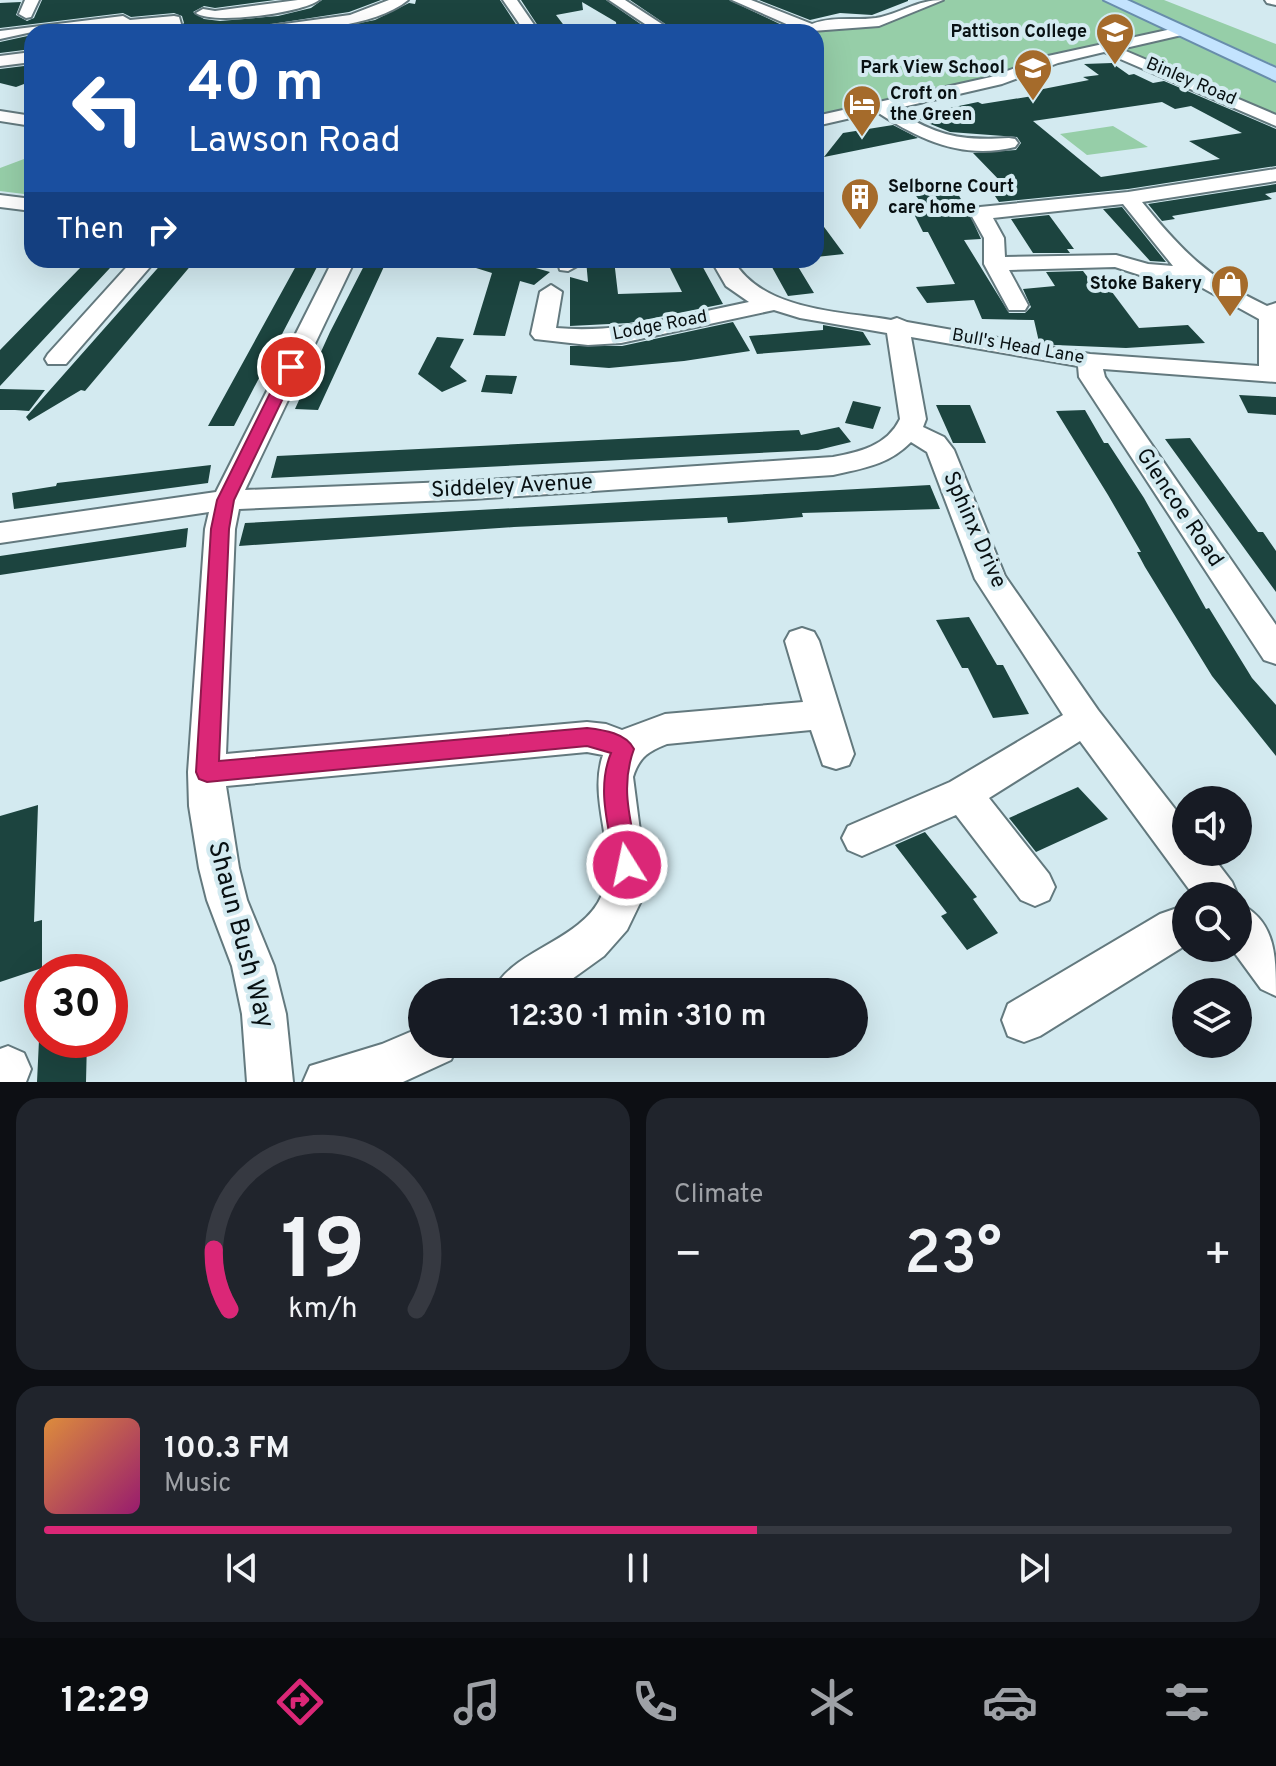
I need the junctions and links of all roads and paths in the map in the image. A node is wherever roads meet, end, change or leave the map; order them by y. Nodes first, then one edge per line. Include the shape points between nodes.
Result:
1 (32, 0) edge
2 (236, 0) edge
3 (312, 0) edge
4 (401, 0) edge
5 (510, 0) edge
6 (616, 0) edge
7 (739, 0) edge
8 (936, 0) edge
9 (1113, 0) edge
10 (122, 1) edge
11 (852, 10) dead end
12 (254, 11) junction
13 (203, 13) dead end
14 (26, 14) dead end
15 (123, 24) edge
16 (140, 24) edge
17 (174, 24) dead end
18 (260, 24) edge
19 (327, 24) edge
20 (526, 24) edge
21 (654, 24) edge
22 (794, 24) edge
23 (826, 24) joint
24 (1181, 31) junction
25 (24, 32) edge
26 (1, 35) edge
27 (1105, 47) junction
28 (24, 58) edge
29 (0, 61) edge
30 (1276, 75) edge
31 (880, 107) junction
32 (0, 116) edge
33 (824, 119) edge
34 (24, 120) edge
35 (1276, 121) edge
36 (1009, 143) dead end
37 (1276, 175) edge
38 (1128, 198) junction
39 (2, 203) edge
40 (24, 204) edge
41 (995, 264) junction
42 (138, 268) edge
43 (340, 268) edge
44 (727, 268) edge
45 (1196, 275) junction
46 (551, 292) dead end
47 (771, 304) junction
48 (1017, 305) dead end
49 (1273, 313) edge
50 (897, 325) junction
51 (57, 359) dead end
52 (1090, 361) junction
53 (1273, 374) edge
54 (908, 430) junction
55 (226, 500) junction
56 (0, 533) edge
57 (802, 641) dead end
58 (1276, 651) edge
59 (824, 714) junction
60 (1085, 720) junction
61 (623, 749) junction
62 (836, 754) dead end
63 (207, 772) junction
64 (963, 794) junction
65 (862, 838) dead end
66 (1207, 882) edge
67 (1035, 887) dead end
68 (1172, 930) edge
69 (1252, 942) edge
70 (1276, 974) edge
71 (535, 978) edge
72 (1024, 1020) dead end
73 (408, 1058) edge
74 (270, 1082) edge
75 (326, 1082) edge

1 - 14 street
2 - 12 street via 249,3
3 - 12 street
4 - 19 street via 378,18
5 - 20 street
6 - 21 street
7 - 22 street
8 - 23 street via 879,22
9 - 24 main road, Binley Road
10 - 15 street
11 - 23 street
12 - 13 street
12 - 18 street
16 - 17 street
24 - 27 street
24 - 30 main road, Binley Road
25 - 26 street
27 - 31 street via 1053,59 996,81
27 - 35 street, Binley Road
28 - 29 street
31 - 33 street
31 - 36 street via 941,143
32 - 34 street
37 - 38 street
38 - 41 street via 980,213 994,238
38 - 45 street
39 - 40 street
41 - 45 street via 1116,261
41 - 48 street
42 - 51 street
43 - 55 street, Shaun Bush Way
44 - 47 street, Bull's Head Lane via 734,281
45 - 49 street via 1225,295
46 - 47 street, Lodge Road via 543,334 588,338 621,336
47 - 50 street, Bull's Head Lane
49 - 53 street, Bull's Head Lane
50 - 52 street, Bull's Head Lane
50 - 54 street via 912,407
52 - 53 street, Bull's Head Lane
52 - 58 street, Glencoe Road via 1092,377
54 - 55 street, Siddeley Avenue via 872,458 833,466
54 - 60 street, Sphinx Drive via 940,450 991,579
55 - 56 street, Siddeley Avenue
55 - 63 street, Shaun Bush Way
57 - 59 street
59 - 61 street via 665,729
59 - 62 street
60 - 64 street
60 - 66 street, Sphinx Drive
61 - 63 street via 606,739 587,737
61 - 71 street via 614,787 626,886 593,938
63 - 74 street, Shaun Bush Way via 219,868 264,1014
64 - 65 street
64 - 67 street
68 - 72 street
69 - 70 street
73 - 75 street

